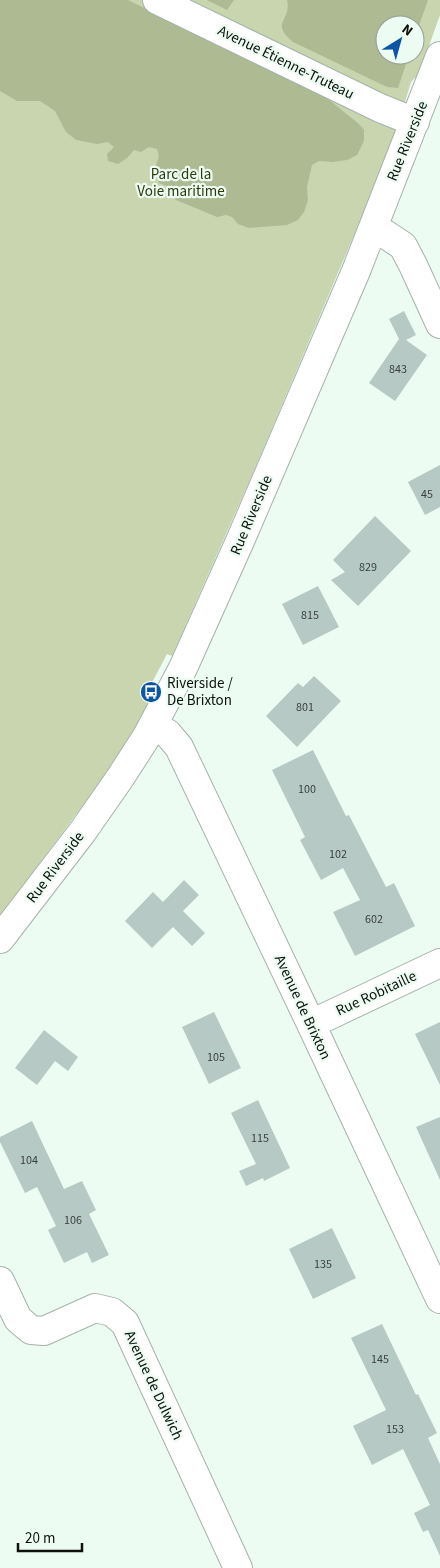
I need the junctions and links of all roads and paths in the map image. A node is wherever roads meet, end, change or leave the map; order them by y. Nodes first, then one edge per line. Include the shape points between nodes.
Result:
1 (157, 0) edge
2 (438, 67) edge
3 (415, 122) junction
4 (372, 228) junction
5 (440, 324) edge
6 (154, 724) junction
7 (0, 939) edge
8 (440, 963) edge
9 (311, 1024) junction
10 (0, 1281) edge
11 (440, 1299) edge
12 (238, 1568) edge

1 - 3 street, Avenue Étienne-Truteau
2 - 3 street, Rue Riverside
3 - 4 street, Rue Riverside
4 - 5 street via 403,246
4 - 6 street, Rue Riverside via 212,604
6 - 7 street, Rue Riverside via 83,831
6 - 9 street, Avenue de Brixton via 179,747
8 - 9 street, Rue Robitaille
9 - 11 street, Avenue de Brixton
10 - 12 street, Avenue de Dulwich via 18,1319 31,1330 44,1331 95,1308 112,1312 125,1323

